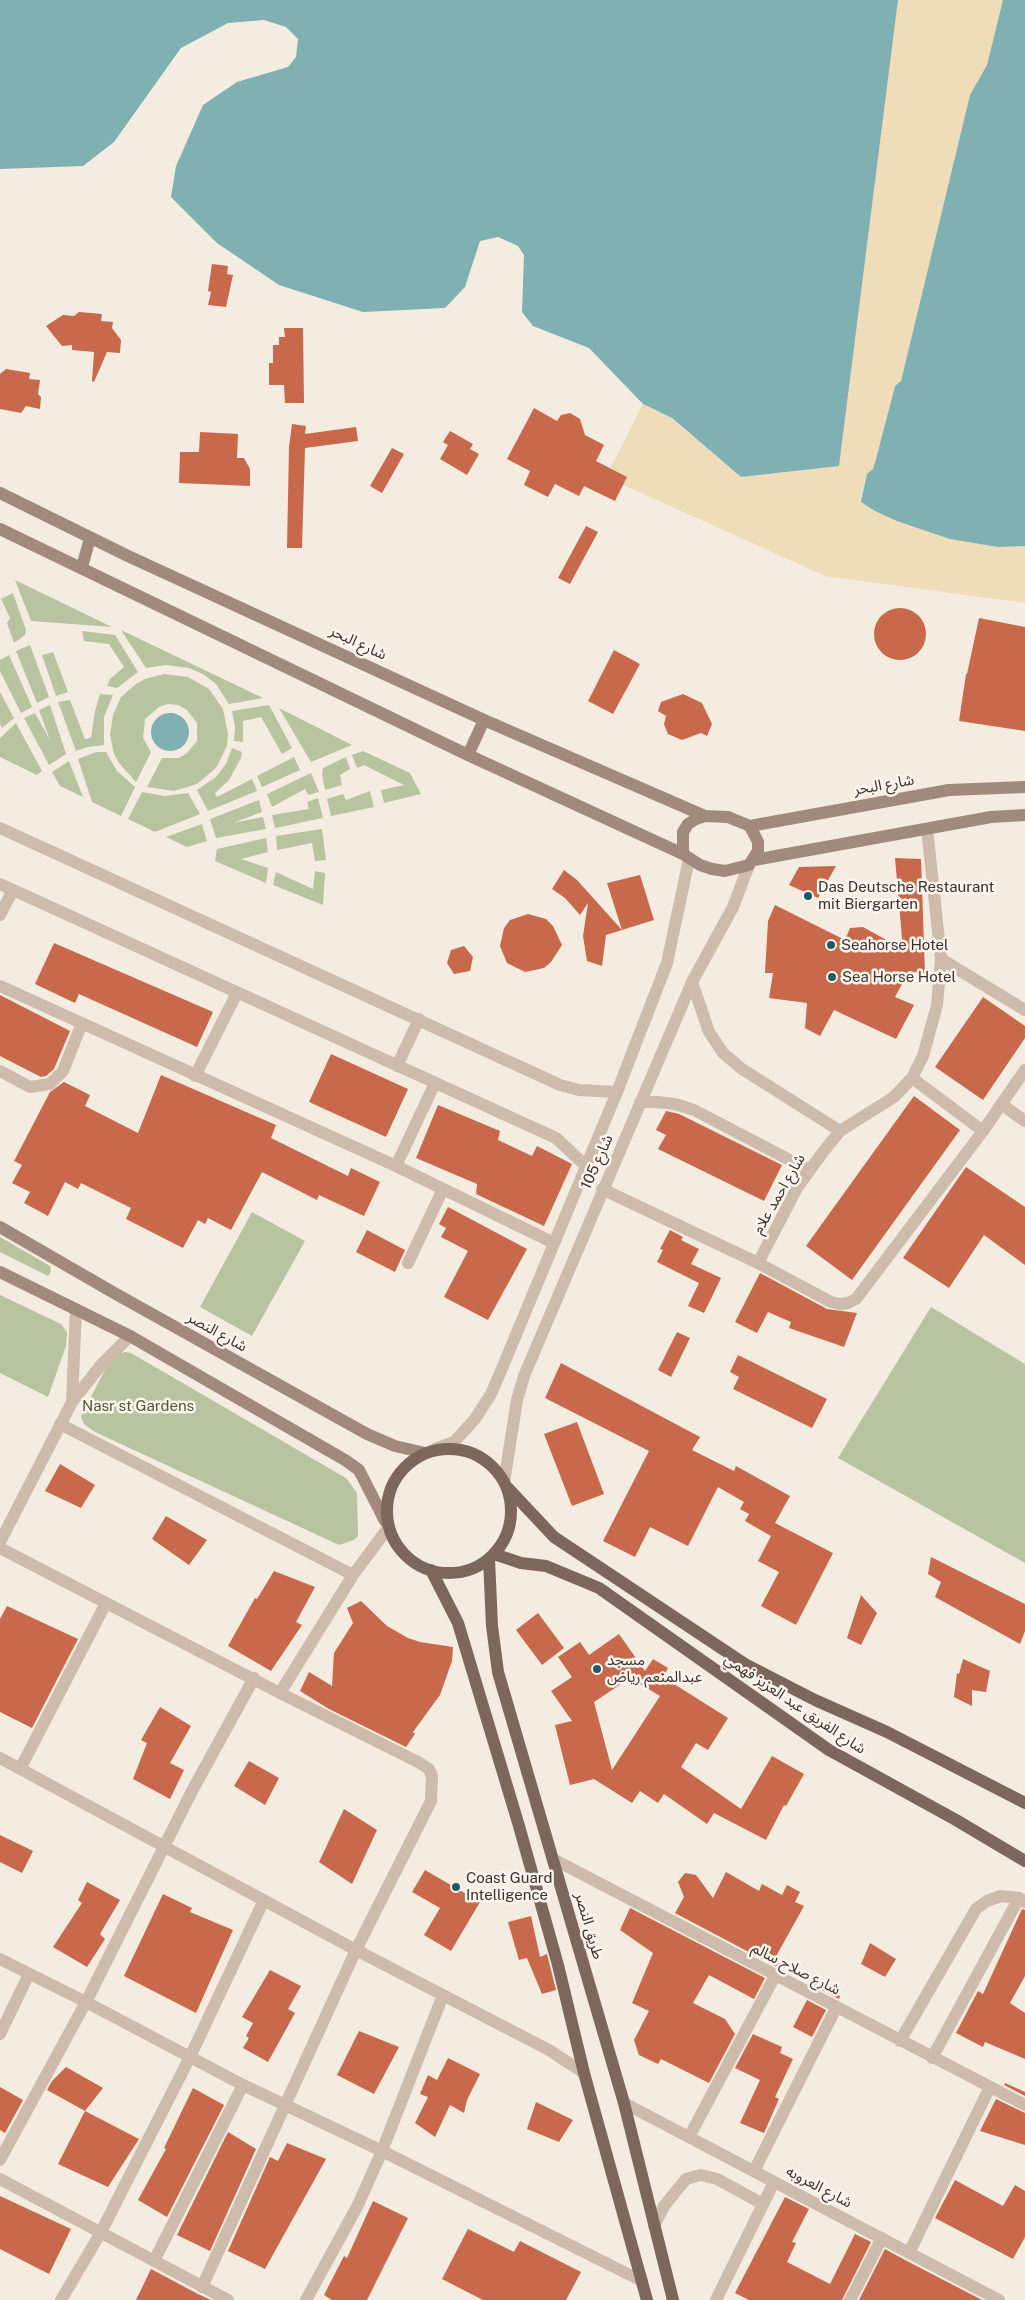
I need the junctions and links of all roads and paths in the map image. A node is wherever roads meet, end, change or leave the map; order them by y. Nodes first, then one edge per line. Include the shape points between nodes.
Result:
1 (0, 494) edge
2 (0, 528) edge
3 (90, 538) junction
4 (82, 567) junction
5 (484, 720) junction
6 (468, 755) junction
7 (1025, 786) edge
8 (1025, 814) edge
9 (705, 816) junction
10 (750, 826) junction
11 (0, 828) edge
12 (927, 829) junction
13 (686, 856) junction
14 (752, 863) junction
15 (0, 884) edge
16 (13, 890) junction
17 (0, 915) edge
18 (941, 959) junction
19 (692, 982) junction
20 (0, 986) edge
21 (237, 992) junction
22 (1025, 1010) edge
23 (419, 1019) junction
24 (82, 1023) junction
25 (397, 1066) junction
26 (1025, 1070) edge
27 (0, 1071) edge
28 (196, 1076) junction
29 (912, 1078) junction
30 (435, 1083) junction
31 (617, 1092) junction
32 (640, 1102) junction
33 (1002, 1104) junction
34 (1025, 1121) edge
35 (840, 1131) junction
36 (983, 1131) junction
37 (396, 1166) junction
38 (586, 1166) junction
39 (809, 1170) junction
40 (443, 1189) junction
41 (602, 1189) junction
42 (0, 1227) edge
43 (554, 1243) junction
44 (408, 1262) dead end
45 (758, 1263) junction
46 (0, 1272) edge
47 (76, 1309) junction
48 (130, 1336) junction
49 (72, 1402) junction
50 (60, 1424) junction
51 (430, 1451) junction
52 (506, 1485) junction
53 (387, 1525) junction
54 (0, 1542) edge
55 (0, 1548) edge
56 (492, 1556) junction
57 (431, 1570) junction
58 (353, 1575) junction
59 (106, 1603) junction
60 (254, 1678) junction
61 (280, 1693) junction
62 (0, 1758) edge
63 (20, 1769) junction
64 (1025, 1803) edge
65 (164, 1846) junction
66 (553, 1859) junction
67 (1025, 1861) edge
68 (264, 1900) junction
69 (1022, 1900) edge
70 (356, 1950) junction
71 (0, 1959) edge
72 (29, 1974) junction
73 (775, 1976) junction
74 (443, 1995) junction
75 (86, 2002) junction
76 (836, 2008) junction
77 (0, 2034) edge
78 (900, 2041) junction
79 (190, 2057) junction
80 (932, 2058) junction
81 (584, 2073) junction
82 (243, 2085) junction
83 (990, 2087) junction
84 (624, 2103) junction
85 (285, 2104) junction
86 (1025, 2106) edge
87 (689, 2137) junction
88 (382, 2151) junction
89 (0, 2160) edge
90 (754, 2171) junction
91 (0, 2180) edge
92 (774, 2182) junction
93 (763, 2204) junction
94 (654, 2226) junction
95 (100, 2234) junction
96 (882, 2238) junction
97 (909, 2253) junction
98 (154, 2261) junction
99 (642, 2281) junction
100 (202, 2287) junction
101 (981, 2296) edge
102 (61, 2300) edge
103 (228, 2300) edge
104 (306, 2300) edge
105 (647, 2300) edge
106 (673, 2300) edge
107 (716, 2300) edge
108 (850, 2300) edge
109 (999, 2300) edge

1 - 3 main road, شارع البحر
2 - 4 main road
3 - 4 main road
3 - 5 main road, شارع البحر
4 - 6 main road
5 - 6 main road
5 - 9 main road, شارع البحر
6 - 13 main road
7 - 10 main road, شارع البحر via 949,790
8 - 12 main road
9 - 10 main road via 728,817
9 - 13 main road via 688,824 684,832
10 - 14 main road via 758,842
11 - 23 street
12 - 14 main road
12 - 18 street, شارع احمد علام
13 - 14 main road via 712,869 725,870
13 - 31 street, شارع 105 via 667,963
14 - 19 street, شارع 105 via 733,908
15 - 16 street
16 - 17 street
16 - 21 street
18 - 22 street
18 - 29 street, شارع احمد علام via 941,981 933,1022 923,1056
19 - 32 street, شارع 105
19 - 35 street via 709,1032 723,1053 742,1069
20 - 24 street
21 - 25 street
21 - 28 street
23 - 25 street
23 - 31 street via 560,1085 579,1090
24 - 27 street via 63,1071 50,1084 30,1087
24 - 28 street
25 - 30 street
26 - 33 street
28 - 37 street
29 - 35 street, شارع احمد علام via 894,1097
29 - 36 street
30 - 37 street
30 - 38 street via 556,1138
31 - 38 street, شارع 105
32 - 39 street via 675,1104 694,1110
32 - 41 street, شارع 105
33 - 34 street
33 - 36 street
35 - 39 street, شارع احمد علام
36 - 45 street via 856,1299 848,1304 830,1302
37 - 40 street
38 - 43 street, شارع 105
39 - 45 street, شارع احمد علام
40 - 43 street
40 - 44 street
41 - 45 street
41 - 52 street, شارع 105 via 524,1376 517,1400
42 - 51 main road, شارع النصر via 367,1434 395,1446
43 - 51 street, شارع 105 via 490,1394 475,1419 454,1442
46 - 47 main road
47 - 48 main road
47 - 49 street
48 - 49 street via 101,1364
48 - 53 main road via 359,1470
49 - 50 street
50 - 54 street
50 - 58 street
51 - 52 main road via 457,1448 478,1455 496,1469
51 - 53 main road via 406,1465 392,1484 386,1506
52 - 56 main road via 512,1507 510,1526
52 - 64 main road, شارع الفريق عبد العزيز فهمي via 554,1537 745,1664
53 - 57 main road via 397,1545 411,1560
53 - 58 street
55 - 59 street
56 - 57 main road via 465,1571
56 - 66 main road, طريق النصر via 492,1626 498,1672
56 - 67 main road, شارع الفريق عبد العزيز فهمي via 546,1566 599,1588 829,1750
57 - 81 main road via 458,1624 558,1965
58 - 61 street
59 - 60 street
59 - 63 street
60 - 61 street
60 - 65 street
61 - 70 street via 418,1762 429,1769 432,1776 431,1801
62 - 63 street
63 - 65 street
65 - 68 street
65 - 75 street
66 - 73 street, شارع صلاح سالم
66 - 84 main road, طريق النصر
68 - 70 street
68 - 79 street
69 - 78 street via 1001,1896 976,1909
69 - 80 street
70 - 74 street
70 - 85 street
71 - 72 street
72 - 75 street
72 - 77 street
73 - 76 street, شارع صلاح سالم
73 - 87 street
74 - 81 street via 549,2050
74 - 88 street
75 - 79 street
75 - 89 street
76 - 78 street, شارع صلاح سالم
76 - 90 street
78 - 80 street, شارع صلاح سالم
79 - 82 street
79 - 95 street
80 - 83 street, شارع صلاح سالم
81 - 99 main road
82 - 85 street
82 - 98 street
83 - 86 street, شارع صلاح سالم
83 - 97 street
84 - 87 street, شارع العروبه
84 - 94 main road, طريق النصر
85 - 88 street
85 - 100 street
87 - 90 street, شارع العروبه
88 - 99 street
88 - 104 street via 358,2205
90 - 92 street, شارع العروبه
91 - 95 street
92 - 93 street
92 - 96 street, شارع العروبه
93 - 94 street via 717,2179 701,2175 686,2179 680,2185
93 - 107 street
94 - 106 main road, طريق النصر
95 - 98 street
95 - 102 street
96 - 97 street, شارع العروبه
96 - 108 street
97 - 101 street, شارع العروبه
98 - 100 street
99 - 105 main road
100 - 103 street
101 - 109 street, شارع العروبه

